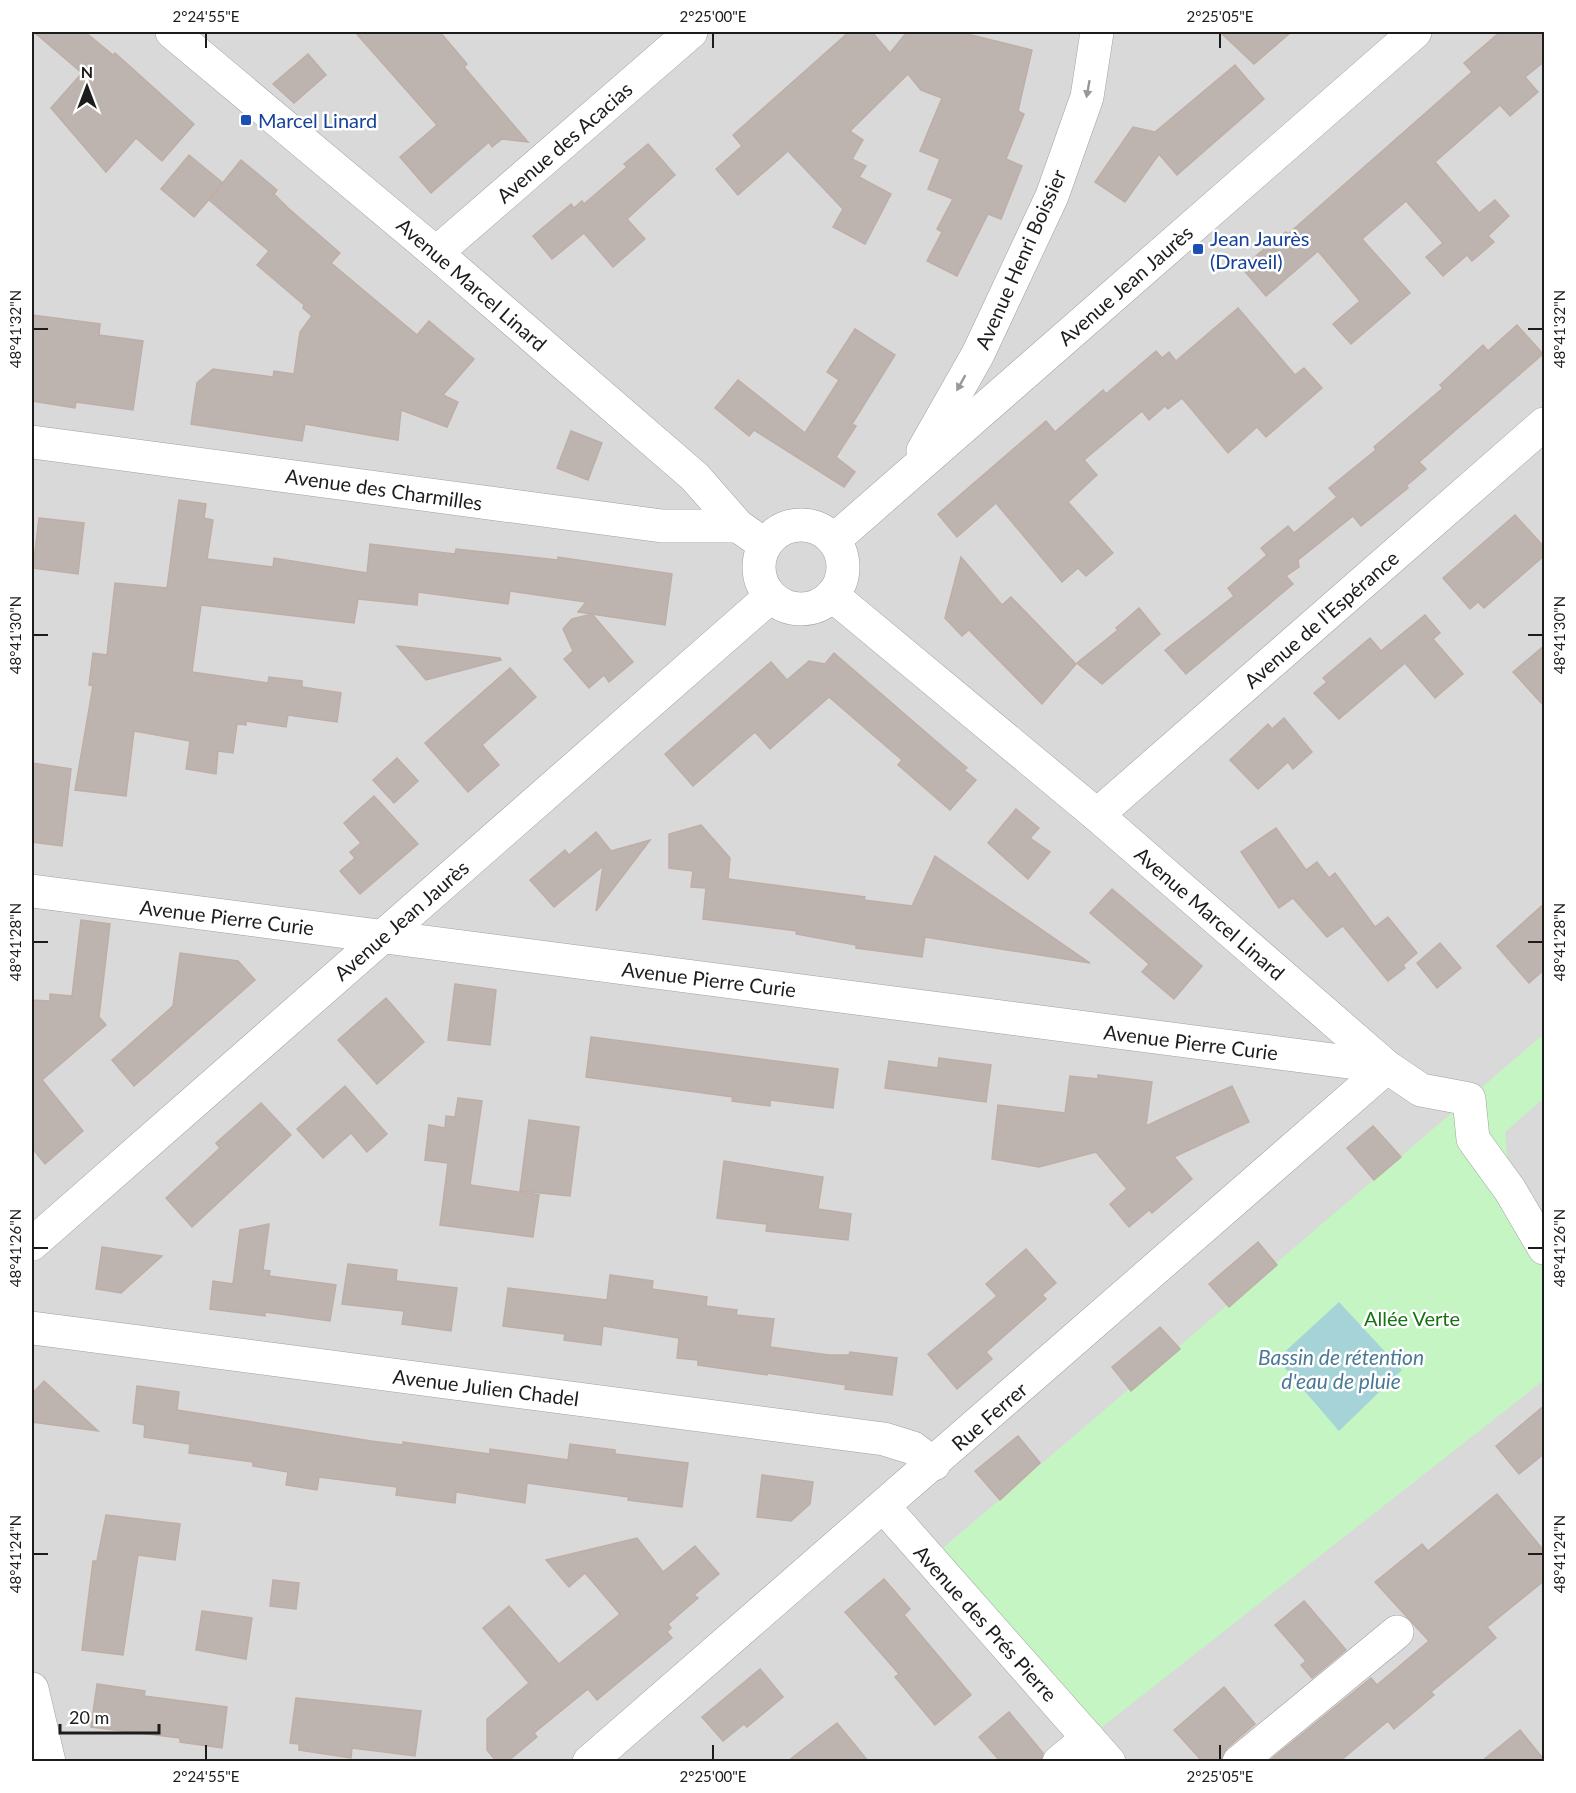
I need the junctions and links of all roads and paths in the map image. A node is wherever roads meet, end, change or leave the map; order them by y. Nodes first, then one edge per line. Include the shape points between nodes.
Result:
1 (172, 32) edge
2 (691, 32) edge
3 (1097, 32) edge
4 (1415, 32) edge
5 (436, 253) junction
6 (1545, 424) edge
7 (32, 442) edge
8 (911, 473) junction
9 (738, 526) junction
10 (834, 540) junction
11 (764, 544) junction
12 (832, 595) junction
13 (770, 597) junction
14 (1097, 815) junction
15 (32, 891) edge
16 (382, 937) junction
17 (1387, 1067) junction
18 (32, 1244) edge
19 (1545, 1248) edge
20 (32, 1328) edge
21 (934, 1464) junction
22 (884, 1507) junction
23 (1397, 1632) dead end
24 (32, 1689) edge
25 (1098, 1750) edge
26 (49, 1761) edge
27 (589, 1761) edge
28 (1059, 1761) edge
29 (1239, 1761) edge

1 - 5 street, Avenue Marcel Linard
2 - 5 street, Avenue des Acacias
3 -> 8 street, Avenue Henri Boissier via 1087,97 1052,196 978,354
4 - 8 street, Avenue Jean Jaurès
5 - 9 street, Avenue Marcel Linard via 695,477
6 - 14 street, Avenue de l'Espérance
7 - 9 street, Avenue des Charmilles via 662,526
8 - 10 street, Avenue Jean Jaurès
9 - 11 street, Avenue Marcel Linard
10 - 11 street via 824,531 798,524 785,527
10 - 12 street via 843,562 839,585
11 - 13 street via 759,577
12 - 13 street via 821,604 795,609
12 - 14 street, Avenue Marcel Linard
13 - 16 street, Avenue Jean Jaurès
14 - 17 street, Avenue Marcel Linard
15 - 16 street, Avenue Pierre Curie
16 - 17 street, Avenue Pierre Curie
16 - 18 street, Avenue Jean Jaurès
17 - 19 street, Avenue Marcel Linard via 1421,1090 1469,1099 1473,1139
17 - 21 street, Rue Ferrer
20 - 21 street, Avenue Julien Chadel via 884,1438 913,1448
21 - 22 street, Rue Ferrer
22 - 25 street, Avenue des Prés Pierre
22 - 27 street, Rue Ferrer
23 - 29 street
24 - 26 street
25 - 28 street, Avenue des Prés Pierre

